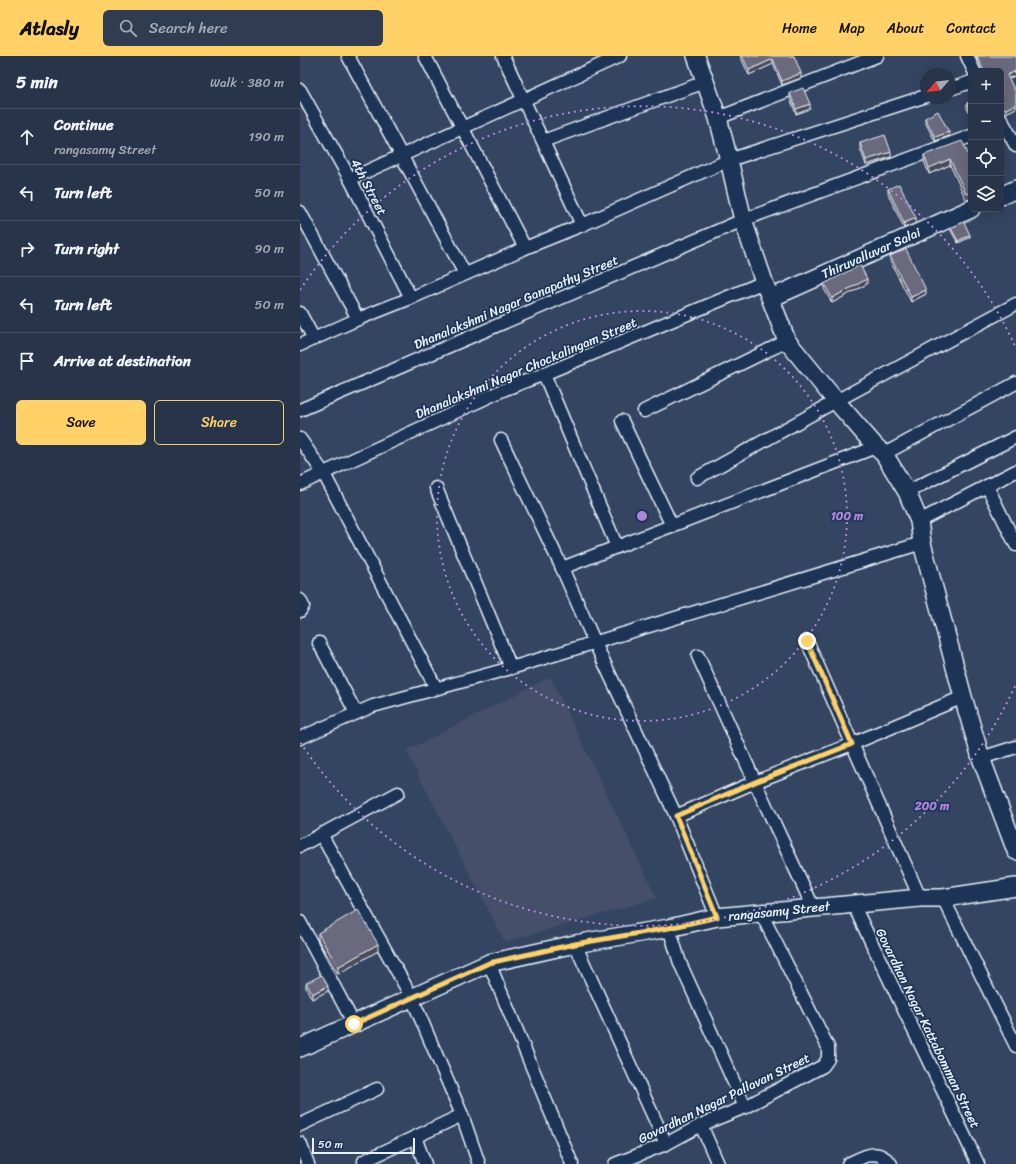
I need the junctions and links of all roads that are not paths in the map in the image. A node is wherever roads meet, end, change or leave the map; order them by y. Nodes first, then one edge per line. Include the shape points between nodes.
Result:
1 (348, 56) edge
2 (425, 56) edge
3 (504, 56) edge
4 (620, 56) edge
5 (696, 56) edge
6 (877, 56) edge
7 (967, 56) edge
8 (973, 68) edge
9 (705, 82) junction
10 (968, 83) edge
11 (956, 87) edge
12 (300, 90) edge
13 (920, 98) edge
14 (524, 100) junction
15 (718, 118) junction
16 (1004, 126) edge
17 (462, 127) junction
18 (968, 137) edge
19 (543, 141) junction
20 (1016, 146) edge
21 (402, 155) junction
22 (729, 160) junction
23 (350, 179) junction
24 (1016, 189) edge
25 (1004, 195) edge
26 (968, 210) edge
27 (300, 212) edge
28 (743, 220) junction
29 (582, 225) junction
30 (525, 248) junction
31 (464, 274) junction
32 (764, 282) junction
33 (410, 298) junction
34 (771, 298) junction
35 (1016, 304) edge
36 (300, 313) edge
37 (358, 319) junction
38 (314, 339) junction
39 (787, 341) junction
40 (300, 344) edge
41 (544, 374) junction
42 (1016, 383) edge
43 (836, 401) junction
44 (300, 410) edge
45 (644, 410) dead end
46 (622, 421) dead end
47 (1016, 436) edge
48 (300, 439) edge
49 (501, 440) dead end
50 (880, 450) junction
51 (1016, 471) edge
52 (324, 474) junction
53 (697, 478) dead end
54 (300, 484) edge
55 (987, 486) junction
56 (436, 488) dead end
57 (907, 492) junction
58 (919, 521) junction
59 (672, 526) junction
60 (922, 543) junction
61 (1016, 545) edge
62 (617, 547) junction
63 (562, 568) junction
64 (300, 600) edge
65 (300, 610) edge
66 (807, 641) dead end
67 (595, 642) junction
68 (319, 643) dead end
69 (698, 656) dead end
70 (511, 668) junction
71 (436, 688) junction
72 (963, 697) junction
73 (356, 713) junction
74 (300, 738) edge
75 (852, 744) junction
76 (1016, 747) edge
77 (981, 758) junction
78 (755, 782) junction
79 (398, 793) dead end
80 (676, 816) junction
81 (321, 834) junction
82 (300, 846) edge
83 (1016, 851) edge
84 (1016, 887) edge
85 (920, 898) junction
86 (943, 898) junction
87 (852, 904) junction
88 (813, 907) junction
89 (762, 913) junction
90 (717, 917) junction
91 (300, 922) edge
92 (669, 928) junction
93 (575, 944) junction
94 (489, 963) junction
95 (412, 998) junction
96 (354, 1024) junction
97 (1016, 1046) edge
98 (300, 1048) edge
99 (377, 1089) dead end
100 (745, 1107) junction
101 (462, 1115) junction
102 (300, 1125) edge
103 (701, 1125) junction
104 (416, 1137) junction
105 (300, 1143) edge
106 (666, 1144) junction
107 (308, 1164) edge
108 (366, 1164) edge
109 (426, 1164) edge
110 (479, 1164) edge
111 (572, 1164) edge
112 (615, 1164) edge
113 (718, 1164) edge
114 (848, 1164) edge
115 (891, 1164) edge
116 (978, 1164) edge

1 - 21 street
2 - 17 street
3 - 14 street
4 - 14 street
5 - 9 street
6 - 15 street
7 - 8 street
9 - 15 street
9 - 19 street
10 - 11 street
12 - 23 street, 4th Street
13 - 22 street
14 - 17 street
14 - 19 street
15 - 22 street
16 - 20 street
17 - 21 street
17 - 30 street
18 - 28 street, Dhanalakshmi Nagar Ganapathy Street
19 - 29 street
21 - 23 street
21 - 31 street
22 - 28 street
22 - 29 street
23 - 33 street, 4th Street
24 - 25 street
26 - 34 street, Thiruvalluvar Salai
27 - 37 street
28 - 32 street
28 - 44 street, Dhanalakshmi Nagar Ganapathy Street
29 - 30 street
30 - 31 street
31 - 33 street
32 - 34 street
32 - 41 street, Dhanalakshmi Nagar Chockalingam Street
33 - 37 street
34 - 39 street
35 - 43 street
36 - 38 street
37 - 38 street
38 - 40 street
39 - 43 street
39 - 45 street
41 - 52 street, Dhanalakshmi Nagar Chockalingam Street via 503,390
41 - 62 street
42 - 50 street
43 - 50 street
43 - 53 street
46 - 59 street
47 - 57 street
48 - 52 street
49 - 63 street
50 - 57 street
50 - 59 street
51 - 55 street
52 - 54 street, Dhanalakshmi Nagar Chockalingam Street
52 - 71 street
55 - 58 street
55 - 61 street
56 - 70 street
57 - 58 street
58 - 60 street
59 - 62 street
60 - 67 street
60 - 72 street
62 - 63 street
63 - 67 street
64 - 65 street via 303,606
66 - 75 street
67 - 70 street
67 - 80 street
68 - 73 street
69 - 78 street
70 - 71 street
71 - 73 street
72 - 75 street
72 - 77 street
73 - 74 street
75 - 78 street
75 - 85 street
76 - 77 street
77 - 83 street
78 - 80 street
78 - 88 street
79 - 81 street
80 - 90 street
81 - 82 street
81 - 95 street
84 - 86 street, rangasamy Street
85 - 86 street, rangasamy Street
85 - 87 street, rangasamy Street
86 - 97 street
87 - 88 street, rangasamy Street
87 - 116 street, Govardhan Nagar Kattabomman Street
88 - 89 street, rangasamy Street
89 - 90 street, rangasamy Street
89 - 100 street, Govardhan Nagar Pallavan Street via 828,1047 828,1059 823,1066
90 - 92 street, rangasamy Street
91 - 96 street
92 - 93 street, rangasamy Street
92 - 100 street via 680,963
93 - 94 street, rangasamy Street
93 - 106 street
94 - 95 street, rangasamy Street
94 - 111 street
95 - 96 street, rangasamy Street
95 - 101 street
96 - 98 street, rangasamy Street
99 - 102 street
100 - 103 street, Govardhan Nagar Pallavan Street
101 - 104 street
101 - 110 street
103 - 106 street, Govardhan Nagar Pallavan Street
103 - 113 street
104 - 108 street via 364,1161
104 - 109 street
105 - 107 street
106 - 112 street, Govardhan Nagar Pallavan Street
114 - 115 street via 876,1154 886,1157

